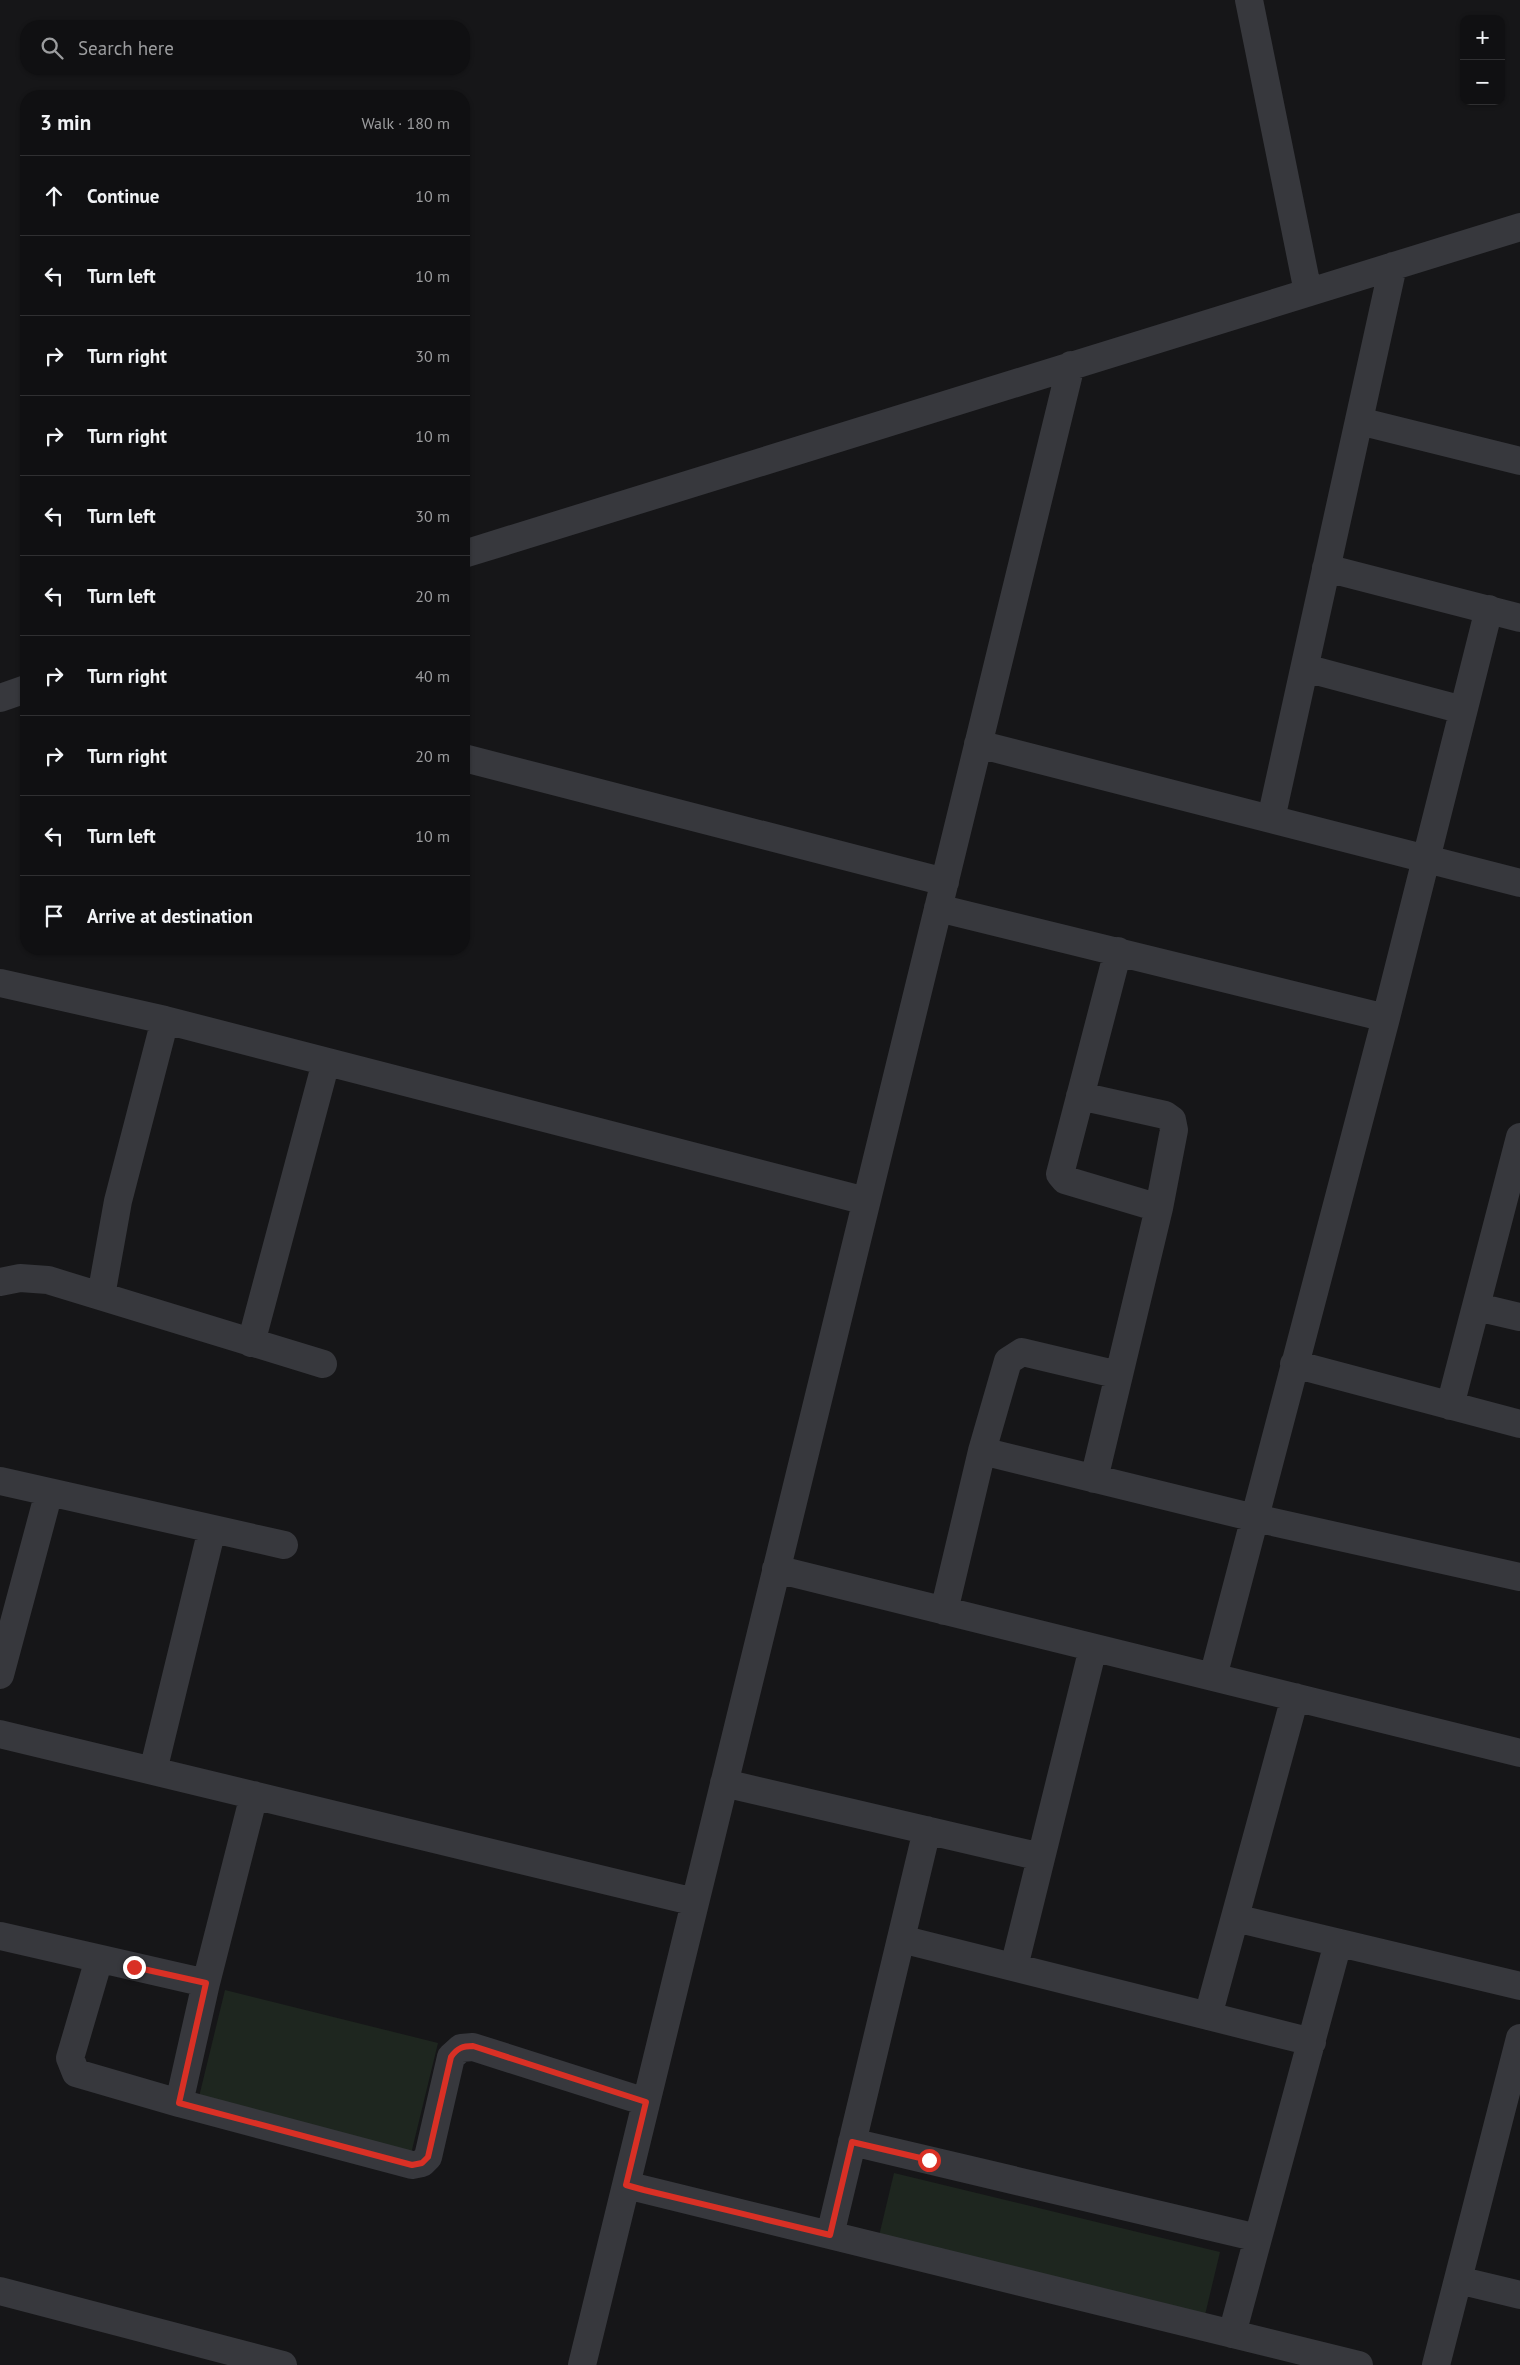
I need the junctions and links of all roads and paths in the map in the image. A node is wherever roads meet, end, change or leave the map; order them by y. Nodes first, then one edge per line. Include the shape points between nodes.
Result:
1 (1249, 0) edge
2 (1520, 227) edge
3 (1393, 266) junction
4 (1308, 292) junction
5 (1071, 365) junction
6 (1359, 421) junction
7 (1520, 461) edge
8 (470, 552) edge
9 (1326, 568) junction
10 (1489, 610) junction
11 (1520, 618) edge
12 (1305, 668) junction
13 (20, 691) edge
14 (0, 698) edge
15 (1463, 710) junction
16 (978, 744) junction
17 (470, 760) edge
18 (1271, 819) junction
19 (1426, 858) junction
20 (945, 882) junction
21 (1520, 883) edge
22 (938, 908) junction
23 (1118, 951) junction
24 (0, 983) edge
25 (1386, 1018) junction
26 (165, 1020) junction
27 (326, 1062) junction
28 (1080, 1096) junction
29 (1520, 1137) edge
30 (1515, 1181) edge
31 (866, 1201) junction
32 (1159, 1208) junction
33 (0, 1282) edge
34 (101, 1296) junction
35 (1478, 1307) junction
36 (1520, 1317) edge
37 (251, 1343) junction
38 (323, 1364) dead end
39 (1294, 1364) junction
40 (1119, 1375) junction
41 (1450, 1406) junction
42 (1520, 1424) edge
43 (982, 1451) junction
44 (1094, 1479) junction
45 (0, 1481) edge
46 (48, 1492) junction
47 (1255, 1518) junction
48 (212, 1529) junction
49 (284, 1545) dead end
50 (776, 1569) junction
51 (1520, 1577) edge
52 (944, 1611) junction
53 (1093, 1648) junction
54 (0, 1675) edge
55 (1213, 1677) junction
56 (1295, 1697) junction
57 (0, 1734) edge
58 (1520, 1753) edge
59 (153, 1771) junction
60 (724, 1783) junction
61 (254, 1795) junction
62 (927, 1830) junction
63 (1041, 1856) junction
64 (695, 1902) junction
65 (1235, 1918) junction
66 (0, 1936) edge
67 (901, 1939) junction
68 (1338, 1942) junction
69 (98, 1959) junction
70 (1014, 1967) junction
71 (206, 1983) junction
72 (1520, 1986) edge
73 (1208, 2016) junction
74 (1520, 2038) edge
75 (1312, 2042) junction
76 (1514, 2091) edge
77 (646, 2102) junction
78 (179, 2103) junction
79 (852, 2142) junction
80 (626, 2185) junction
81 (830, 2235) junction
82 (1258, 2238) junction
83 (1458, 2280) junction
84 (0, 2291) edge
85 (1520, 2294) edge
86 (1232, 2334) junction
87 (283, 2365) edge
88 (582, 2365) edge
89 (1359, 2365) edge
90 (1436, 2365) edge

1 - 4 street
2 - 3 street
3 - 4 street
3 - 6 street
4 - 5 street
5 - 8 street
5 - 16 street
6 - 7 street
6 - 9 street
9 - 10 street
9 - 12 street
10 - 11 street
10 - 15 street
12 - 15 street
12 - 18 street
13 - 14 street
15 - 19 street
16 - 18 street
16 - 20 street
17 - 20 street
18 - 19 street
19 - 21 street
19 - 25 street
20 - 22 street
22 - 23 street
22 - 31 street
23 - 25 street
23 - 28 street
24 - 26 street
25 - 39 street
26 - 27 street
26 - 34 street via 118,1201
27 - 31 street
27 - 37 street
28 - 32 street via 1165,1115 1172,1120 1174,1130
28 - 32 street via 1060,1169 1062,1177
29 - 30 street
30 - 35 street
31 - 50 street
32 - 40 street
33 - 34 street via 20,1278 48,1280
34 - 37 street
35 - 36 street
35 - 41 street
37 - 38 street
39 - 41 street
39 - 47 street
40 - 43 street via 1016,1353 1008,1361
40 - 44 street
41 - 42 street
43 - 44 street
43 - 52 street
44 - 47 street
45 - 46 street
46 - 48 street
46 - 54 street
47 - 51 street
47 - 55 street
48 - 49 street
48 - 59 street
50 - 52 street
50 - 60 street
52 - 53 street
53 - 55 street
53 - 63 street
55 - 56 street
56 - 58 street
56 - 65 street
57 - 59 street
59 - 61 street
60 - 62 street
60 - 64 street
61 - 64 street
61 - 71 street
62 - 63 street
62 - 67 street
63 - 70 street
64 - 77 street
65 - 68 street
65 - 73 street
66 - 69 street
67 - 70 street
67 - 79 street
68 - 72 street
68 - 75 street
69 - 71 street
69 - 78 street via 70,2058 72,2067 76,2073
70 - 73 street
71 - 78 street
73 - 75 street
74 - 76 street
75 - 82 street
76 - 83 street
77 - 78 street via 473,2046 461,2048 451,2057 428,2157 422,2163 412,2165
77 - 80 street
79 - 81 street
79 - 82 street
80 - 81 street
80 - 88 street
81 - 86 street
82 - 86 street
83 - 85 street
83 - 90 street
84 - 87 street
86 - 89 street

